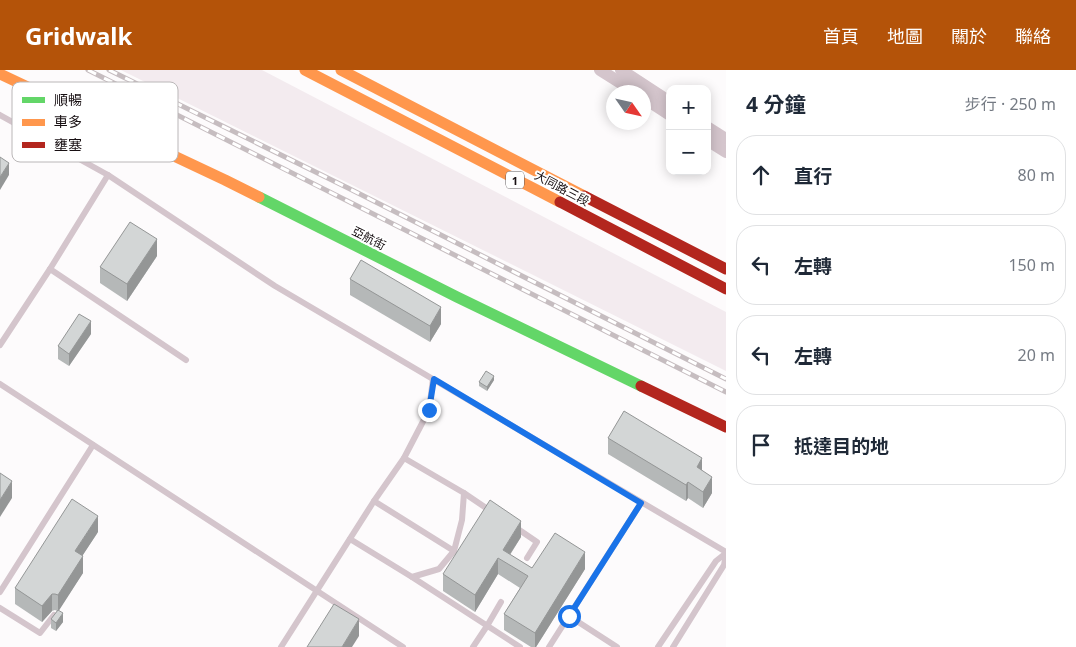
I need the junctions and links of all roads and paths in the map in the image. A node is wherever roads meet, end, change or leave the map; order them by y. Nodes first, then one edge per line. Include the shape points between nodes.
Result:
1 (305, 70) edge
2 (341, 70) edge
3 (600, 70) edge
4 (621, 70) edge
5 (0, 74) edge
6 (17, 82) edge
7 (623, 85) edge
8 (666, 99) edge
9 (651, 103) edge
10 (666, 112) edge
11 (2, 116) edge
12 (0, 124) edge
13 (711, 129) edge
14 (726, 139) edge
15 (711, 143) edge
16 (726, 152) edge
17 (178, 158) edge
18 (85, 162) edge
19 (108, 175) junction
20 (50, 269) junction
21 (726, 269) edge
22 (726, 289) edge
23 (0, 345) edge
24 (186, 360) dead end
25 (434, 379) junction
26 (0, 384) edge
27 (726, 427) edge
28 (93, 445) junction
29 (404, 458) junction
30 (464, 494) junction
31 (374, 501) junction
32 (641, 503) junction
33 (496, 515) edge
34 (513, 526) edge
35 (350, 539) junction
36 (454, 551) junction
37 (726, 553) edge
38 (527, 558) dead end
39 (412, 577) junction
40 (318, 591) junction
41 (0, 592) edge
42 (501, 602) dead end
43 (0, 608) edge
44 (54, 615) edge
45 (569, 616) junction
46 (487, 626) junction
47 (281, 647) edge
48 (403, 647) edge
49 (473, 647) edge
50 (520, 647) edge
51 (549, 647) edge
52 (617, 647) edge
53 (658, 647) edge
54 (673, 647) edge

1 - 22 main road, 大同路三段 / 1
2 - 21 main road, 大同路三段 / 1
3 - 7 street
4 - 8 street
5 - 6 main road, 亞航街
9 - 10 street
11 - 12 lane
13 - 14 street
15 - 16 street
17 - 27 main road, 亞航街
18 - 19 lane
19 - 20 lane
19 - 25 lane via 274,286
20 - 23 lane
20 - 24 lane
25 - 29 lane via 429,410
25 - 32 lane
26 - 28 lane
28 - 40 lane
28 - 41 lane
29 - 30 lane
29 - 31 lane
30 - 33 lane
30 - 36 lane via 462,520
31 - 35 lane
31 - 36 lane
32 - 37 lane
32 - 45 lane
34 - 38 lane via 537,542
35 - 39 lane
35 - 40 lane
36 - 39 lane via 439,569
37 - 53 lane via 716,561
37 - 54 lane via 724,565
39 - 46 lane
40 - 47 lane
40 - 48 lane
42 - 46 lane
43 - 44 lane via 40,633
45 - 51 lane
45 - 52 lane
46 - 49 lane
46 - 50 lane

